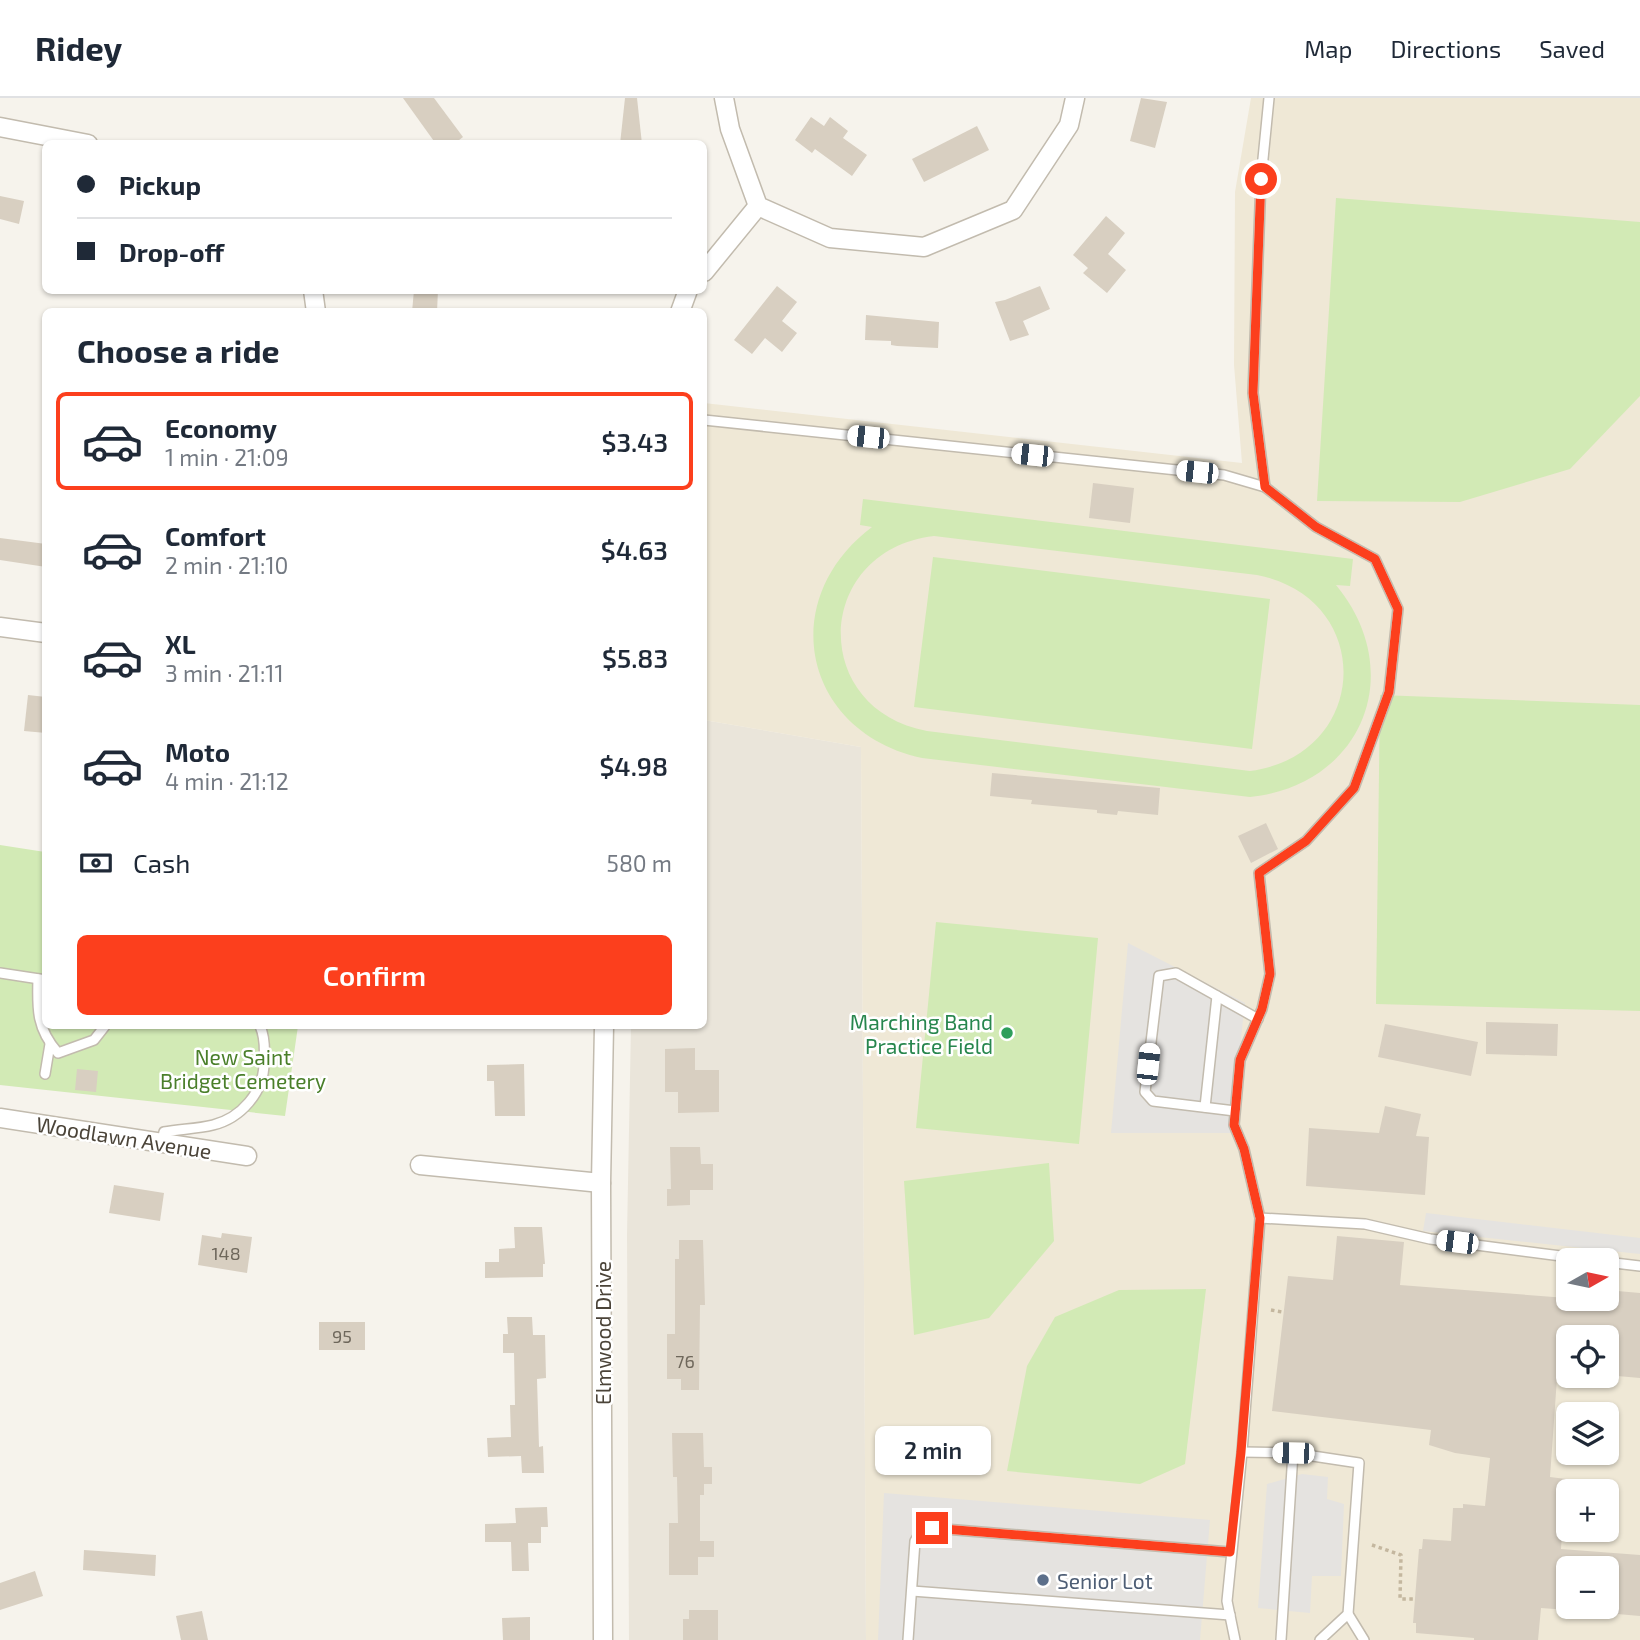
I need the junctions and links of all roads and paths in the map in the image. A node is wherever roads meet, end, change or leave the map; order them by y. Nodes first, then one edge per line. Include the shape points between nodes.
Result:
1 (724, 98) edge
2 (1075, 98) edge
3 (1269, 98) edge
4 (0, 127) edge
5 (67, 140) edge
6 (758, 206) junction
7 (707, 268) edge
8 (707, 419) edge
9 (1265, 487) junction
10 (0, 627) edge
11 (42, 632) edge
12 (0, 973) edge
13 (42, 980) edge
14 (1217, 996) junction
15 (1258, 1019) junction
16 (42, 1028) edge
17 (42, 1029) edge
18 (103, 1029) edge
19 (261, 1029) edge
20 (604, 1029) edge
21 (50, 1044) junction
22 (45, 1074) dead end
23 (1205, 1107) junction
24 (1235, 1111) junction
25 (0, 1118) edge
26 (162, 1142) junction
27 (247, 1156) dead end
28 (420, 1165) dead end
29 (601, 1183) junction
30 (1260, 1218) junction
31 (1556, 1255) edge
32 (1619, 1264) edge
33 (1640, 1266) edge
34 (1271, 1310) dead end
35 (1282, 1312) dead end
36 (1241, 1452) junction
37 (1293, 1453) junction
38 (1372, 1545) dead end
39 (1230, 1552) junction
40 (912, 1591) junction
41 (1415, 1599) dead end
42 (1348, 1614) junction
43 (1230, 1615) junction
44 (603, 1640) edge
45 (908, 1640) edge
46 (1235, 1640) edge
47 (1281, 1640) edge
48 (1320, 1640) edge
49 (1364, 1640) edge

1 - 6 street via 730,129
2 - 6 street via 1069,125 1013,210 925,247 830,238
3 - 9 lane via 1261,179 1253,393
4 - 5 street
6 - 7 street
8 - 9 lane via 1224,475
9 - 15 lane via 1316,527 1375,559 1398,609 1389,692 1354,788 1306,841 1259,873 1270,974
10 - 11 street
12 - 13 lane
13 - 16 lane via 38,1014
14 - 15 lane
14 - 23 lane
14 - 23 lane via 1177,973 1161,975 1157,982 1145,1092 1153,1101
15 - 24 lane via 1240,1060
17 - 21 lane
18 - 21 lane via 94,1040 77,1048 58,1053
19 - 26 lane via 264,1069 252,1101 215,1125 164,1132
20 - 29 street, Elmwood Drive
21 - 22 lane
23 - 24 lane
24 - 30 lane via 1234,1125
25 - 26 street, Woodlawn Avenue
26 - 27 street, Woodlawn Avenue
28 - 29 street
29 - 44 street, Elmwood Drive
30 - 31 lane via 1365,1224 1430,1239
30 - 36 lane
32 - 33 lane
34 - 35 path
36 - 37 lane
36 - 39 lane
37 - 42 lane via 1359,1463
37 - 47 lane
38 - 41 path via 1401,1555 1400,1599
39 - 40 lane via 932,1528 921,1531 915,1541
39 - 43 lane
40 - 43 lane
40 - 45 lane
42 - 48 lane
42 - 49 lane
43 - 46 lane

